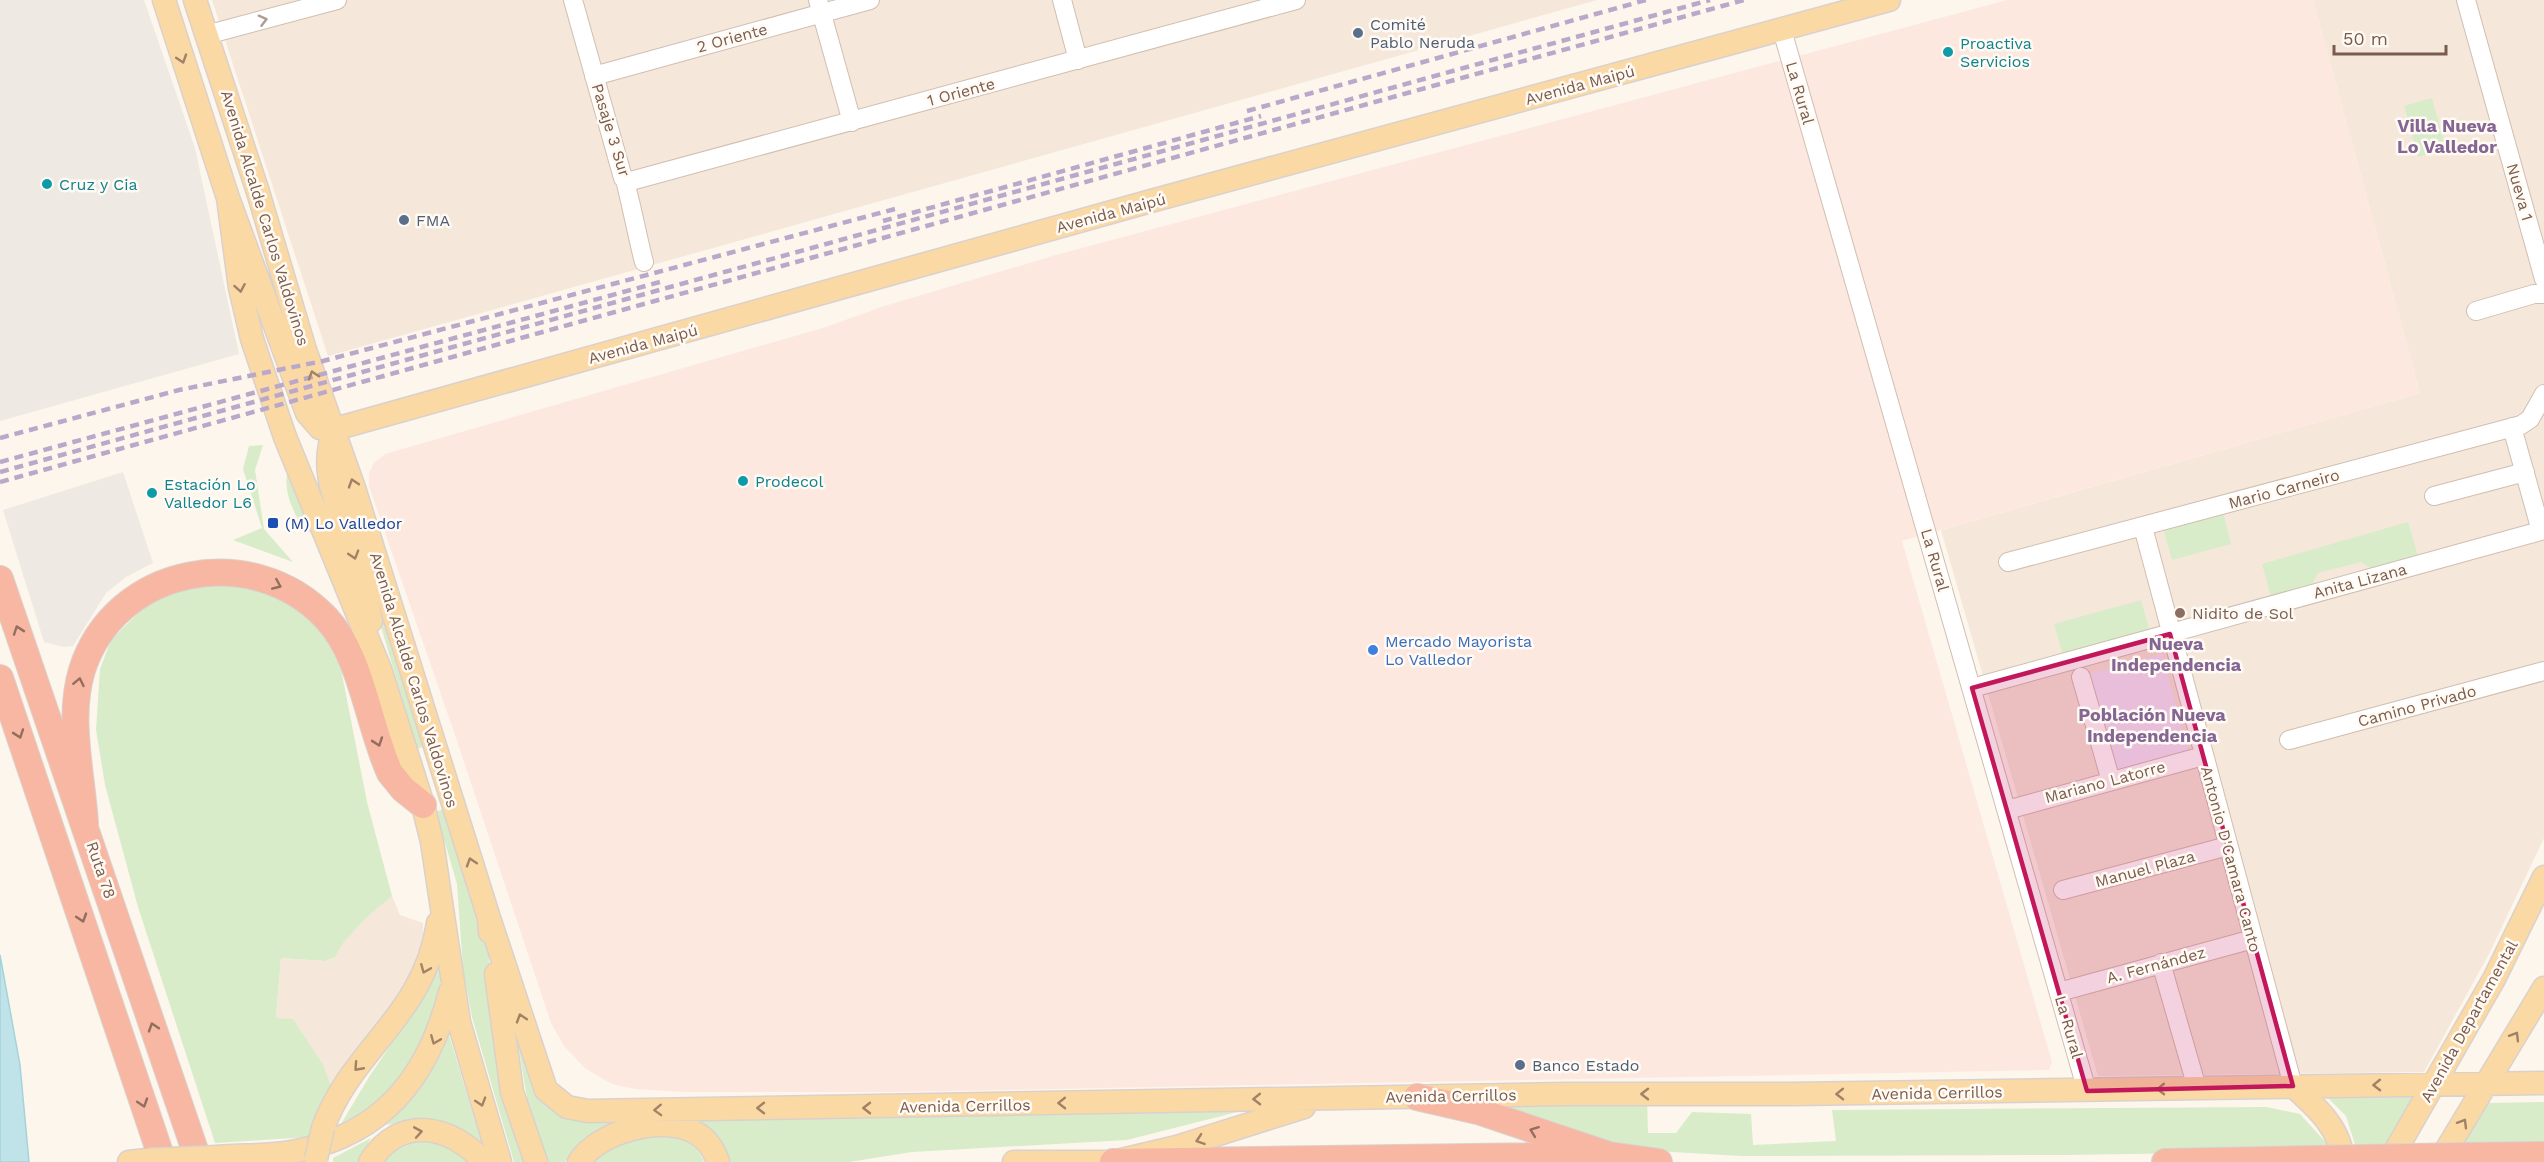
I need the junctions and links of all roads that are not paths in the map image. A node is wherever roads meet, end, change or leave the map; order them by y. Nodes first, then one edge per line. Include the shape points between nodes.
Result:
1 (195, 0) edge
2 (573, 0) edge
3 (870, 0) edge
4 (1062, 0) edge
5 (1296, 0) edge
6 (1889, 0) edge
7 (2466, 0) edge
8 (333, 1) edge
9 (164, 2) edge
10 (820, 7) edge
11 (1782, 30) junction
12 (206, 35) junction
13 (1078, 60) junction
14 (594, 76) junction
15 (852, 122) junction
16 (627, 182) junction
17 (228, 198) junction
18 (644, 262) dead end
19 (2544, 279) edge
20 (2544, 294) edge
21 (2476, 311) dead end
22 (2544, 394) edge
23 (2512, 428) junction
24 (335, 429) junction
25 (2525, 472) junction
26 (2434, 496) dead end
27 (2144, 527) junction
28 (2542, 531) edge
29 (2008, 562) dead end
30 (0, 579) edge
31 (2170, 634) junction
32 (380, 669) junction
33 (2544, 671) edge
34 (2081, 677) dead end
35 (0, 678) edge
36 (1972, 688) junction
37 (2289, 740) dead end
38 (2203, 756) junction
39 (2111, 781) junction
40 (423, 805) junction
41 (2007, 810) junction
42 (85, 824) junction
43 (2228, 846) junction
44 (2544, 877) edge
45 (2062, 890) dead end
46 (440, 892) junction
47 (489, 918) junction
48 (2253, 939) junction
49 (2161, 963) junction
50 (452, 985) junction
51 (2544, 988) edge
52 (2059, 992) junction
53 (2435, 1083) junction
54 (2544, 1083) edge
55 (2486, 1084) junction
56 (2293, 1086) junction
57 (2197, 1088) junction
58 (2087, 1091) junction
59 (1417, 1097) junction
60 (1337, 1099) junction
61 (1609, 1155) junction
62 (2544, 1155) edge
63 (2451, 1159) edge
64 (208, 1160) edge
65 (316, 1160) edge
66 (146, 1162) edge
67 (370, 1162) edge
68 (484, 1162) edge
69 (500, 1162) edge
70 (536, 1162) edge
71 (579, 1162) edge
72 (717, 1162) edge
73 (1014, 1162) edge
74 (1113, 1162) edge
75 (1659, 1162) edge
76 (2165, 1162) edge
77 (2343, 1162) edge
78 (2389, 1162) edge

1 - 12 main road, Avenida Alcalde Carlos Valdovinos
2 - 14 street, Pasaje 3 Sur
3 - 10 street, 2 Oriente
4 - 13 street
5 - 13 street, 1 Oriente
6 - 11 main road, Avenida Maipú
7 - 19 street, Nueva 1
12 -> 8 street
9 - 12 main road via 188,26
9 -> 17 main road, Avenida Alcalde Carlos Valdovinos
10 - 14 street, 2 Oriente
10 - 15 street
11 - 24 main road, Avenida Maipú
11 - 36 street, La Rural
24 -> 12 main road, Avenida Alcalde Carlos Valdovinos via 305,350 262,201
13 - 15 street, 1 Oriente
14 - 16 street, Pasaje 3 Sur
15 - 16 street, 1 Oriente
16 - 18 street, Pasaje 3 Sur via 628,203
17 - 24 main road via 307,413 320,428
17 -> 32 main road, Avenida Alcalde Carlos Valdovinos via 240,288 252,339 289,448
20 - 21 street
22 - 23 street, Mario Carneiro via 2527,423
23 - 25 street, Anita Lizana
23 - 27 street, Mario Carneiro
24 -> 32 main road via 327,451 329,480 366,597
47 -> 24 main road, Avenida Alcalde Carlos Valdovinos
25 - 26 street
25 - 28 street, Anita Lizana
27 - 29 street, Mario Carneiro
27 - 31 street, Antonio D'Camara Canto
28 - 31 street, Anita Lizana
42 -> 30 highway, Ruta 78
31 - 36 street, Anita Lizana
31 - 38 street, Antonio D'Camara Canto
32 - 40 main road, Avenida Alcalde Carlos Valdovinos
33 - 37 street, Camino Privado
34 - 39 street
35 -> 66 highway, Ruta 78
36 - 41 street, La Rural
38 - 39 street, Mariano Latorre
38 - 43 street, Antonio D'Camara Canto
39 - 41 street, Mariano Latorre
42 -> 40 highway via 75,711 78,684 92,645 118,611 141,594 176,578 213,572 244,574 272,583 326,618 348,655 390,773
40 - 46 main road, Avenida Alcalde Carlos Valdovinos
41 - 52 street, La Rural
64 -> 42 highway, Ruta 78
43 - 45 street, Manuel Plaza
43 - 48 street, Antonio D'Camara Canto
44 - 53 main road, Avenida Departamental via 2494,979
46 - 50 main road, Avenida Alcalde Carlos Valdovinos
46 -> 65 main road, bridge via 433,949 418,987 396,1022 341,1089 323,1128
60 -> 47 main road, Avenida Cerrillos via 602,1112 576,1109 553,1098 542,1080
47 - 70 main road, Avenida Alcalde Carlos Valdovinos via 512,1092
48 - 49 street, A. Fernández
48 - 56 street, Antonio D'Camara Canto
49 - 52 street, A. Fernández
49 - 57 street
50 -> 64 main road via 441,1025 423,1065 401,1094 373,1119 346,1136 309,1148
50 -> 69 main road, Avenida Alcalde Carlos Valdovinos via 462,1039
55 -> 51 main road
52 - 58 street, La Rural
53 - 55 main road, Avenida Cerrillos
53 -> 56 main road, Avenida Cerrillos
53 - 78 main road, Avenida Departamental
54 - 55 main road, Avenida Cerrillos
63 -> 55 main road
56 - 57 main road, Avenida Cerrillos
56 - 77 main road via 2332,1128
57 -> 58 main road, Avenida Cerrillos
58 -> 59 main road, Avenida Cerrillos
59 - 60 main road, Avenida Cerrillos
61 -> 59 highway via 1478,1111
60 -> 74 main road
61 - 74 highway
61 - 75 highway
62 - 63 highway
63 - 76 highway, bridge
64 - 66 main road, bridge
67 -> 68 main road via 394,1139 426,1130 457,1138
71 - 72 main road via 604,1137 634,1128 668,1127 689,1129 701,1136
73 - 74 main road

